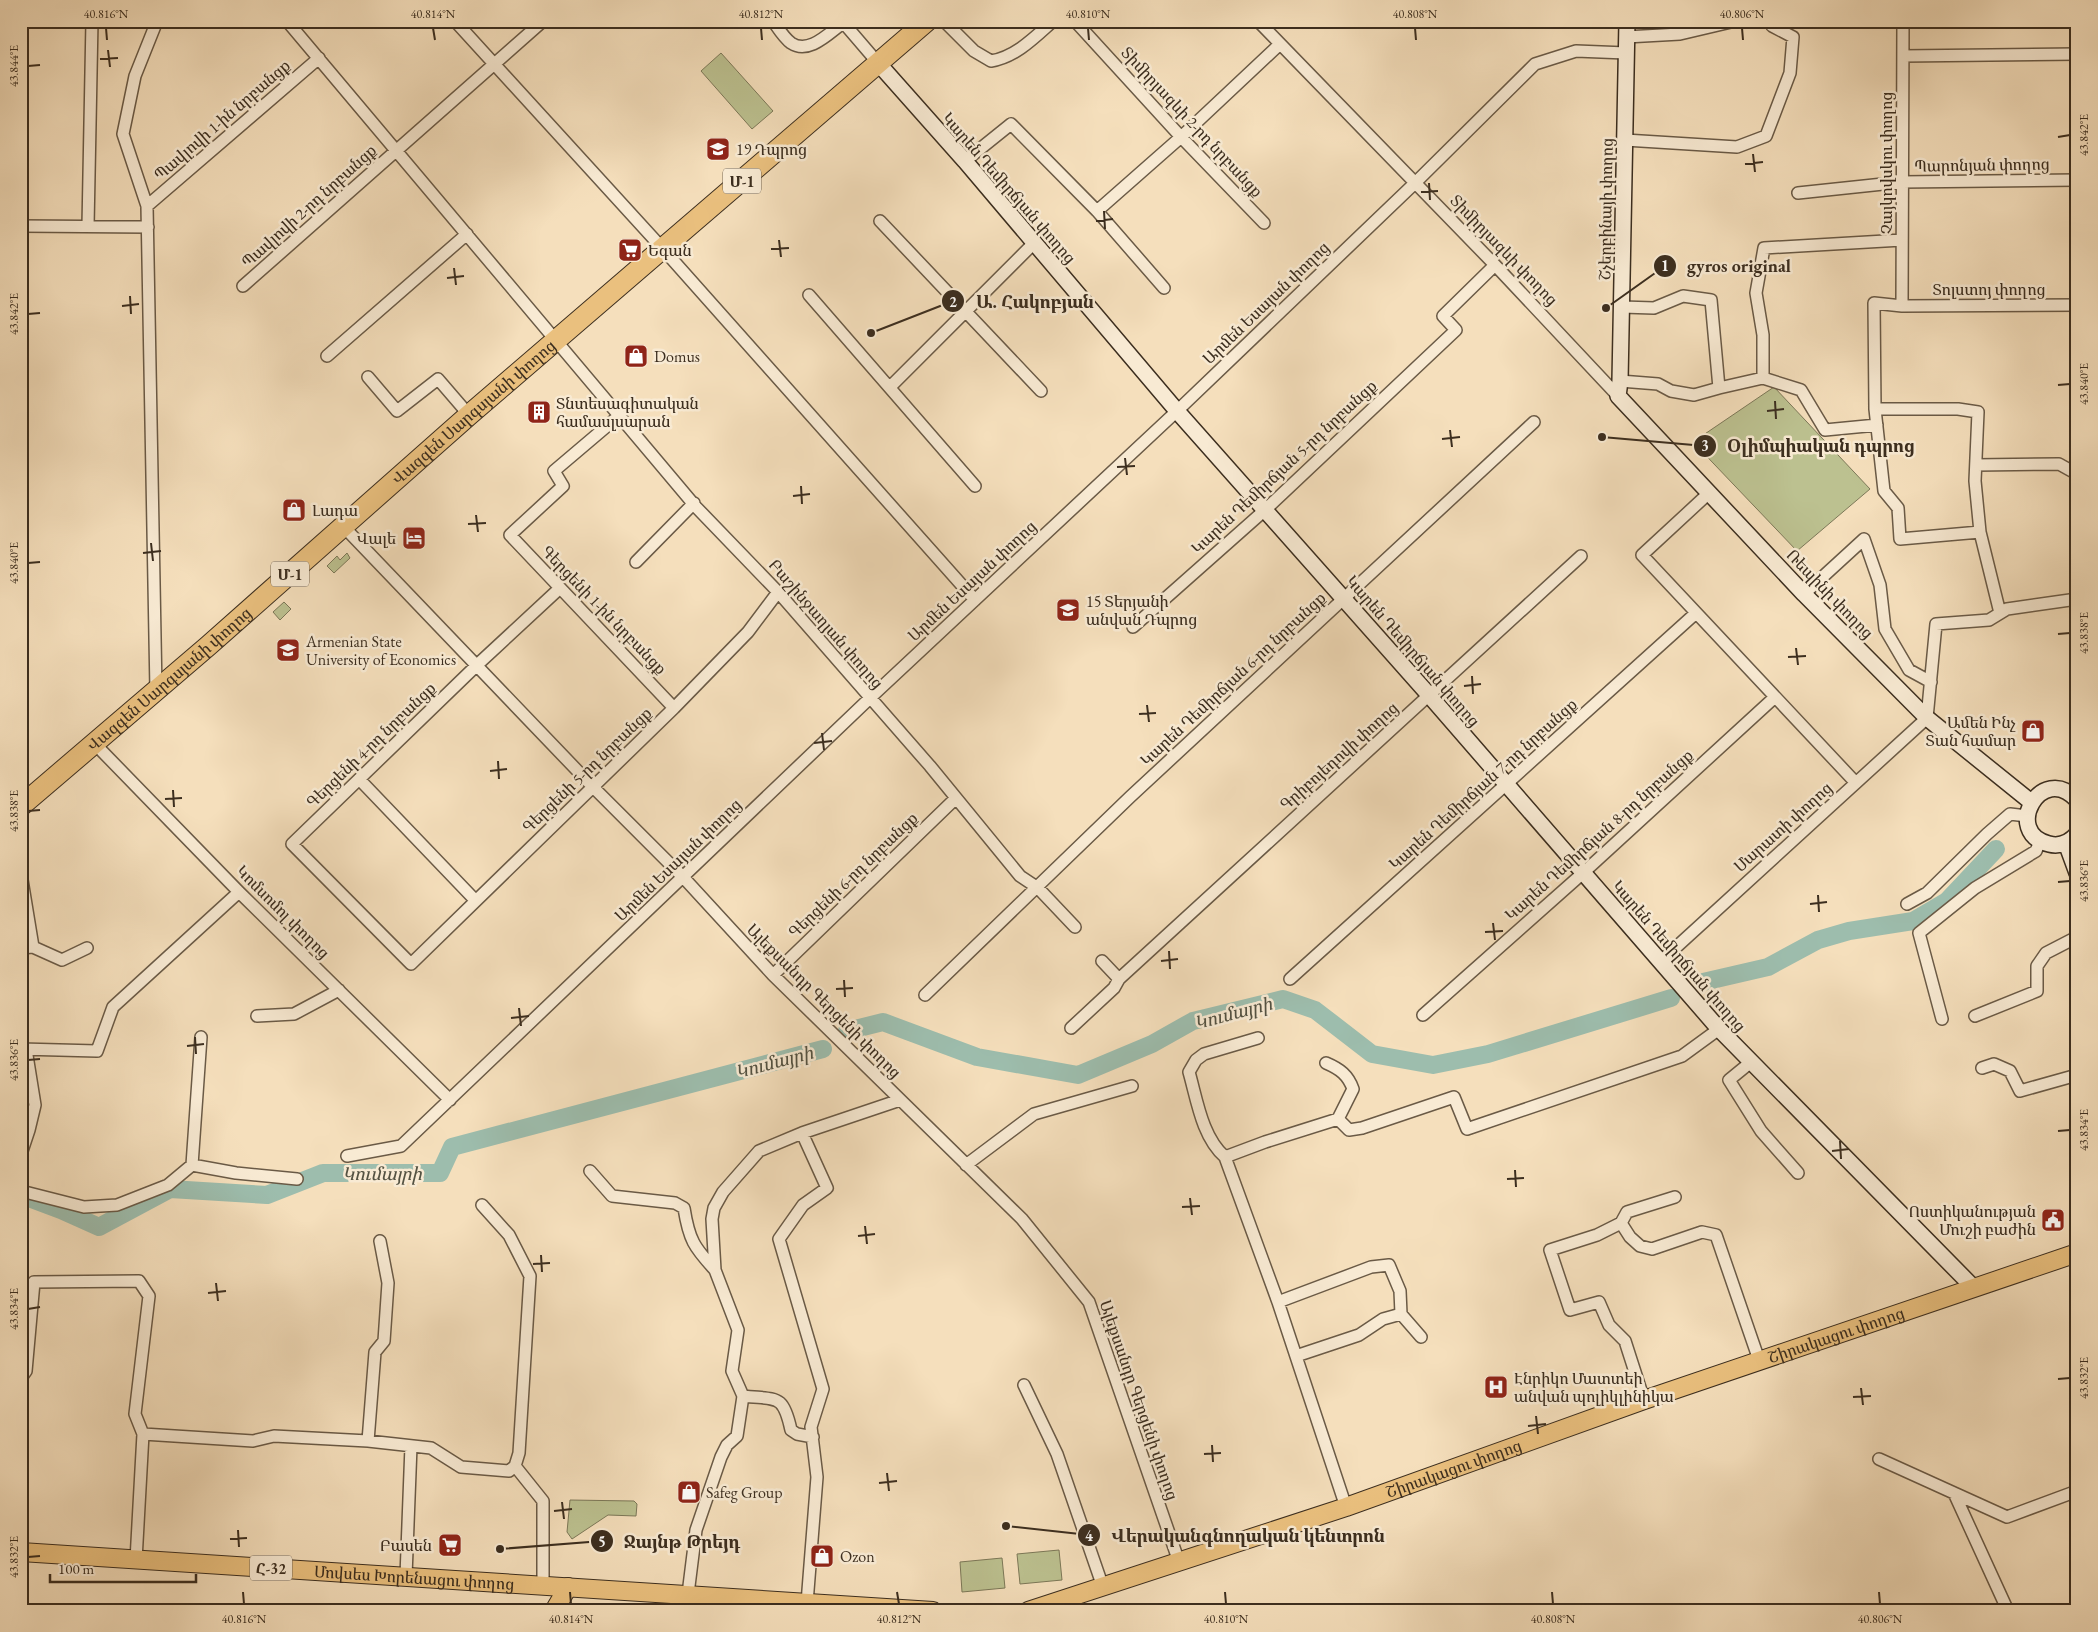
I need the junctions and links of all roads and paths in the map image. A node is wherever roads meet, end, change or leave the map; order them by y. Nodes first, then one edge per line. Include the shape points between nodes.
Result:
1 (92, 21) edge
2 (156, 21) edge
3 (286, 21) edge
4 (455, 21) edge
5 (543, 21) edge
6 (773, 21) edge
7 (927, 21) edge
8 (944, 21) edge
9 (1053, 21) edge
10 (1075, 21) edge
11 (1258, 21) edge
12 (1627, 21) edge
13 (1903, 21) edge
14 (843, 22) edge
15 (1731, 22) edge
16 (1772, 26) dead end
17 (1626, 37) junction
18 (1280, 44) junction
19 (1626, 52) junction
20 (2077, 54) edge
21 (1903, 56) junction
22 (319, 58) junction
23 (878, 63) junction
24 (493, 64) junction
25 (1181, 137) junction
26 (1625, 140) junction
27 (396, 150) junction
28 (965, 161) junction
29 (2077, 180) edge
30 (1902, 182) junction
31 (1415, 183) junction
32 (1798, 193) dead end
33 (147, 206) junction
34 (1097, 211) junction
35 (880, 221) dead end
36 (1264, 223) dead end
37 (21, 226) edge
38 (88, 226) junction
39 (148, 227) junction
40 (467, 234) junction
41 (1902, 240) junction
42 (1034, 244) junction
43 (662, 249) junction
44 (1495, 265) junction
45 (243, 286) dead end
46 (1164, 288) dead end
47 (809, 295) dead end
48 (2077, 305) edge
49 (1902, 306) junction
50 (1622, 307) junction
51 (965, 311) junction
52 (556, 340) junction
53 (327, 356) dead end
54 (368, 377) dead end
55 (1763, 378) junction
56 (1620, 381) junction
57 (890, 387) junction
58 (1719, 388) junction
59 (1041, 391) dead end
60 (1618, 396) junction
61 (1875, 409) junction
62 (1177, 411) junction
63 (469, 415) junction
64 (620, 415) junction
65 (1534, 422) dead end
66 (1877, 425) junction
67 (1976, 465) junction
68 (2077, 474) edge
69 (975, 486) dead end
70 (1709, 494) junction
71 (694, 503) junction
72 (1265, 510) junction
73 (343, 526) junction
74 (1980, 532) junction
75 (1581, 556) dead end
76 (636, 562) dead end
77 (560, 588) junction
78 (778, 592) junction
79 (1804, 594) junction
80 (1344, 598) junction
81 (2077, 599) edge
82 (975, 600) junction
83 (1696, 613) junction
84 (2000, 613) junction
85 (1133, 627) dead end
86 (477, 664) junction
87 (1931, 682) junction
88 (156, 691) junction
89 (1429, 695) junction
90 (1775, 697) junction
91 (870, 698) junction
92 (674, 708) junction
93 (1927, 718) junction
94 (95, 744) junction
95 (359, 778) junction
96 (1856, 782) junction
97 (1508, 784) junction
98 (594, 788) junction
99 (2074, 792) edge
100 (956, 798) junction
101 (21, 806) edge
102 (2029, 809) junction
103 (2071, 838) edge
104 (2040, 841) junction
105 (1583, 872) junction
106 (21, 874) edge
107 (2077, 874) edge
108 (683, 877) junction
109 (1038, 888) junction
110 (239, 892) junction
111 (475, 900) junction
112 (1906, 904) dead end
113 (1075, 926) dead end
114 (2077, 936) edge
115 (33, 947) junction
116 (21, 948) edge
117 (86, 948) dead end
118 (1661, 961) junction
119 (1102, 962) dead end
120 (411, 964) joint
121 (772, 976) junction
122 (1119, 979) junction
123 (1290, 979) dead end
124 (339, 990) junction
125 (925, 995) dead end
126 (257, 1016) dead end
127 (1422, 1016) dead end
128 (1975, 1016) dead end
129 (1942, 1020) dead end
130 (1071, 1028) dead end
131 (1719, 1029) junction
132 (201, 1037) dead end
133 (1258, 1038) dead end
134 (24, 1049) edge
135 (1750, 1062) junction
136 (1326, 1063) dead end
137 (1982, 1068) dead end
138 (2077, 1075) edge
139 (1132, 1086) dead end
140 (450, 1100) junction
141 (900, 1100) junction
142 (1338, 1119) junction
143 (25, 1130) edge
144 (802, 1133) junction
145 (21, 1154) edge
146 (347, 1156) dead end
147 (1225, 1157) junction
148 (966, 1164) junction
149 (192, 1165) junction
150 (590, 1171) dead end
151 (1798, 1173) dead end
152 (297, 1179) dead end
153 (21, 1191) edge
154 (1675, 1197) dead end
155 (482, 1205) dead end
156 (1621, 1223) junction
157 (380, 1240) dead end
158 (2077, 1253) edge
159 (715, 1270) junction
160 (1974, 1288) junction
161 (1278, 1302) junction
162 (1401, 1314) junction
163 (1421, 1337) dead end
164 (1296, 1356) junction
165 (1759, 1360) junction
166 (21, 1378) edge
167 (1024, 1385) dead end
168 (743, 1396) junction
169 (1644, 1400) junction
170 (143, 1434) junction
171 (813, 1437) junction
172 (368, 1441) junction
173 (411, 1446) junction
174 (1880, 1459) dead end
175 (515, 1466) junction
176 (2077, 1491) edge
177 (1954, 1493) junction
178 (1346, 1507) junction
179 (21, 1552) edge
180 (136, 1560) junction
181 (1179, 1562) junction
182 (406, 1576) junction
183 (543, 1586) junction
184 (1103, 1587) junction
185 (568, 1588) junction
186 (688, 1594) junction
187 (807, 1602) junction
188 (722, 1604) edge
189 (554, 1611) edge
190 (933, 1611) edge
191 (1028, 1611) edge
192 (2008, 1611) edge

1 - 38 street
2 - 33 street via 134,76 123,134
3 - 22 street, Բաշինջաղյան փողոց
4 - 24 street
5 - 24 street, Պավլովի 2-րդ նրբանցք
6 - 14 street via 790,42 800,47 814,45
7 - 23 highway, Վազգեն Սարգսյանի փողոց / Մ-1
8 - 9 street via 974,51 991,61 1007,57 1025,46
10 - 25 street, Տիմիրյազևի 2-րդ նրբանցք
11 - 18 street, Տիմիրյազևի փողոց
12 - 17 street, Շչերբինայի փողոց
13 - 21 street, Չայկովսկու փողոց
14 - 23 street, Կարեն Դեմիրճյան փողոց
15 - 17 street via 1680,34
16 - 26 street via 1793,37 1790,73 1766,136 1737,147
17 - 19 street, Շչերբինայի փողոց
18 - 25 street
18 - 31 street, Տիմիրյազևի փողոց
19 - 26 street, Շչերբինայի փողոց
19 - 31 street, Արմեն Եսայան փողոց via 1576,51 1535,64
20 - 21 street
21 - 30 street, Չայկովսկու փողոց
22 - 27 street, Բաշինջաղյան փողոց
22 - 33 street, Պավլովի 1-ին նրբանցք
23 - 28 street, Կարեն Դեմիրճյան փողոց
23 - 43 highway, Վազգեն Սարգսյանի փողոց / Մ-1
24 - 27 street, Պավլովի 2-րդ նրբանցք
24 - 43 street
25 - 34 street
25 - 36 street, Տիմիրյազևի 2-րդ նրբանցք
26 - 50 street, Շչերբինայի փողոց
27 - 40 street, Բաշինջաղյան փողոց
27 - 45 street, Պավլովի 2-րդ նրբանցք
28 - 34 street via 1011,124
28 - 42 street, Կարեն Դեմիրճյան փողոց
29 - 30 street, Պարոնյան փողոց
30 - 32 street, Պարոնյան փողոց
30 - 41 street, Չայկովսկու փողոց
31 - 44 street, Տիմիրյազևի փողոց
31 - 62 street, Արմեն Եսայան փողոց
33 - 39 street
34 - 46 street
35 - 51 street
37 - 38 street
38 - 39 street
39 - 88 street
40 - 52 street, Բաշինջաղյան փողոց
40 - 53 street
41 - 49 street, Չայկովսկու փողոց
41 - 55 street via 1764,248 1756,293 1763,335
42 - 51 street
42 - 62 street, Կարեն Դեմիրճյան փողոց
43 - 52 highway, Վազգեն Սարգսյանի փողոց / Մ-1
43 - 82 street
44 - 60 street, Տիմիրյազևի փողոց
44 - 72 street, Կարեն Դեմիրճյան 5-րդ նրբանցք via 1443,316 1456,330
47 - 57 street
48 - 49 street, Տոլստոյ փողոց
49 - 61 street, Տոլստոյ փողոց via 1874,303
50 - 56 street, Շչերբինայի փողոց
50 - 58 street via 1654,308 1682,296 1711,300
51 - 57 street
51 - 59 street
52 - 63 highway, Վազգեն Սարգսյանի փողոց / Մ-1
52 - 64 street, Բաշինջաղյան փողոց
54 - 63 street via 397,411 438,379
55 - 58 street
55 - 66 street via 1801,390 1825,430
56 - 58 street via 1658,384 1671,391 1694,395
56 - 60 street, Շչերբինայի փողոց
57 - 69 street
60 - 70 street, Ռեպինի փողոց
61 - 66 street
61 - 67 street via 1978,412
62 - 72 street, Կարեն Դեմիրճյան փողոց
62 - 82 street, Արմեն Եսայան փողոց
63 - 73 highway, Վազգեն Սարգսյանի փողոց / Մ-1
64 - 71 street, Բաշինջաղյան փողոց
64 - 77 street, Գերցենի 1-ին նրբանցք via 554,471 564,486 510,535
65 - 80 street, Կարեն Դեմիրճյան 6-րդ նրբանցք
66 - 74 street via 1884,491 1898,508 1900,539
67 - 68 street via 2059,464
67 - 74 street
70 - 79 street, Ռեպինի փողոց
70 - 83 street via 1642,555
71 - 76 street
71 - 78 street, Բաշինջաղյան փողոց
72 - 80 street, Կարեն Դեմիրճյան փողոց
72 - 85 street, Կարեն Դեմիրճյան 5-րդ նրբանցք
73 - 86 street, Ալեքսանդր Գերցենի փողոց
73 - 88 highway, Վազգեն Սարգսյանի փողոց / Մ-1
74 - 84 street
75 - 89 street, Գրիբոյեդովի փողոց
77 - 86 street, Գերցենի 4-րդ նրբանցք
77 - 92 street, Գերցենի 1-ին նրբանցք
78 - 91 street, Բաշինջաղյան փողոց
78 - 92 street, Գերցենի 5-րդ նրբանցք via 748,632
79 - 87 street via 1864,539 1880,586 1885,630 1909,670
79 - 93 street, Ռեպինի փողոց
80 - 89 street, Կարեն Դեմիրճյան փողոց
80 - 109 street, Կարեն Դեմիրճյան 6-րդ նրբանցք via 1130,797
81 - 84 street via 2007,609
82 - 91 street, Արմեն Եսայան փողոց
83 - 90 street
83 - 97 street, Կարեն Դեմիրճյան 7-րդ նրբանցք
84 - 87 street via 1989,620 1936,624
86 - 95 street, Գերցենի 4-րդ նրբանցք
86 - 98 street, Ալեքսանդր Գերցենի փողոց
87 - 93 street
88 - 94 highway, Վազգեն Սարգսյանի փողոց / Մ-1
89 - 97 street, Կարեն Դեմիրճյան փողոց
89 - 122 street, Գրիբոյեդովի փողոց
90 - 96 street
90 - 105 street, Կարեն Դեմիրճյան 8-րդ նրբանցք
91 - 100 street, Բաշինջաղյան փողոց
91 - 108 street, Արմեն Եսայան փողոց
92 - 98 street, Գերցենի 5-րդ նրբանցք
93 - 96 street, Մարատի փողոց
93 - 102 street, Ռեպինի փողոց
94 - 101 highway, Վազգեն Սարգսյանի փողոց / Մ-1
94 - 110 street, Կոմսոմոլ փողոց
95 - 111 street
95 - 120 street, Գերցենի 4-րդ նրբանցք via 292,844
96 - 118 street, Մարատի փողոց
97 - 105 street, Կարեն Դեմիրճյան փողոց
97 - 123 street, Կարեն Դեմիրճյան 7-րդ նրբանցք
98 - 108 street, Ալեքսանդր Գերցենի փողոց
98 - 111 street, Գերցենի 5-րդ նրբանցք
99 - 102 street via 2058,789 2041,793
100 - 109 street, Բաշինջաղյան փողոց via 1020,876
100 - 121 street, Գերցենի 6-րդ նրբանցք
102 - 104 street via 2029,828
102 - 112 street via 2010,814 1927,893
103 - 104 street via 2053,845
103 - 107 street
104 - 129 street via 2036,852 1975,888 1919,934
105 - 118 street, Կարեն Դեմիրճյան փողոց
105 - 127 street, Կարեն Դեմիրճյան 8-րդ նրբանցք
106 - 115 street
108 - 121 street, Ալեքսանդր Գերցենի փողոց
108 - 140 street, Արմեն Եսայան փողոց
109 - 113 street, Բաշինջաղյան փողոց
109 - 125 street, Կարեն Դեմիրճյան 6-րդ նրբանցք
110 - 124 street, Կոմսոմոլ փողոց
110 - 134 street via 114,1007 97,1051
111 - 120 street, Գերցենի 5-րդ նրբանցք
114 - 128 street via 2046,953 2037,966 2037,990
115 - 116 street
115 - 117 street via 62,960
118 - 131 street, Կարեն Դեմիրճյան փողոց
119 - 122 street
121 - 141 street, Ալեքսանդր Գերցենի փողոց
122 - 130 street, Գրիբոյեդովի փողոց via 1114,988
124 - 126 street via 294,1014
124 - 140 street, Կոմսոմոլ փողոց
131 - 135 street, Կարեն Դեմիրճյան փողոց
131 - 142 street via 1682,1056 1467,1129 1454,1097 1362,1128 1349,1130
132 - 149 street
133 - 147 street via 1204,1054 1189,1072 1205,1125 1216,1149
134 - 143 street via 34,1105
135 - 151 street via 1729,1080 1761,1131
135 - 160 street, Կարեն Դեմիրճյան փողոց
136 - 142 street via 1349,1078 1353,1089
137 - 138 street via 1994,1064 2010,1070 2020,1090
139 - 148 street via 1034,1114
140 - 146 street, Արմեն Եսայան փողոց via 401,1146
141 - 144 street
141 - 148 street, Ալեքսանդր Գերցենի փողոց
142 - 147 street
143 - 145 street
144 - 159 street via 759,1151 717,1201 712,1219
144 - 171 street via 827,1188 803,1205 779,1239 823,1389 811,1426
147 - 161 street
148 - 181 street, Ալեքսանդր Գերցենի փողոց via 1022,1219 1089,1302
149 - 152 street
149 - 153 street via 168,1185 117,1204 84,1207
150 - 159 street via 612,1196 675,1203 684,1208 688,1231 696,1249
154 - 156 street via 1626,1212
155 - 175 street via 510,1235 530,1276
156 - 165 street via 1640,1246 1652,1249 1702,1232 1716,1235
156 - 169 street via 1597,1235 1550,1250 1570,1310 1599,1302 1609,1325 1625,1341
157 - 172 street via 388,1283 384,1341 375,1352
158 - 160 main road, Շիրակացու փողոց
159 - 168 street via 738,1330 732,1371
160 - 165 main road, Շիրակացու փողոց
161 - 162 street via 1371,1267 1389,1265 1400,1291
161 - 164 street
162 - 163 street
162 - 164 street via 1383,1319 1359,1335
164 - 178 street
165 - 169 main road, Շիրակացու փողոց
166 - 170 street via 26,1371 34,1282 139,1281 149,1296 135,1414
167 - 184 street via 1057,1454
168 - 171 street via 776,1400 787,1412 791,1430
168 - 186 street via 737,1436 721,1457 696,1530
169 - 178 main road, Շիրակացու փողոց
170 - 172 street via 253,1441 274,1436
170 - 180 street
171 - 187 street via 817,1477
172 - 173 street
173 - 175 street via 431,1448 461,1467 509,1471
173 - 182 street
174 - 177 street
175 - 183 street via 543,1500
176 - 177 street via 2006,1517
177 - 192 street
178 - 181 main road, Շիրակացու փողոց
179 - 180 main road, Մովսես Խորենացու փողոց / Հ-32
180 - 182 main road, Մովսես Խորենացու փողոց / Հ-32
181 - 184 main road, Շիրակացու փողոց
182 - 183 main road, Մովսես Խորենացու փողոց / Հ-32
183 - 185 main road, Մովսես Խորենացու փողոց / Հ-32
184 - 191 main road, Շիրակացու փողոց
185 - 186 main road
185 - 189 main road
186 - 188 main road
187 - 188 main road
187 - 190 main road

